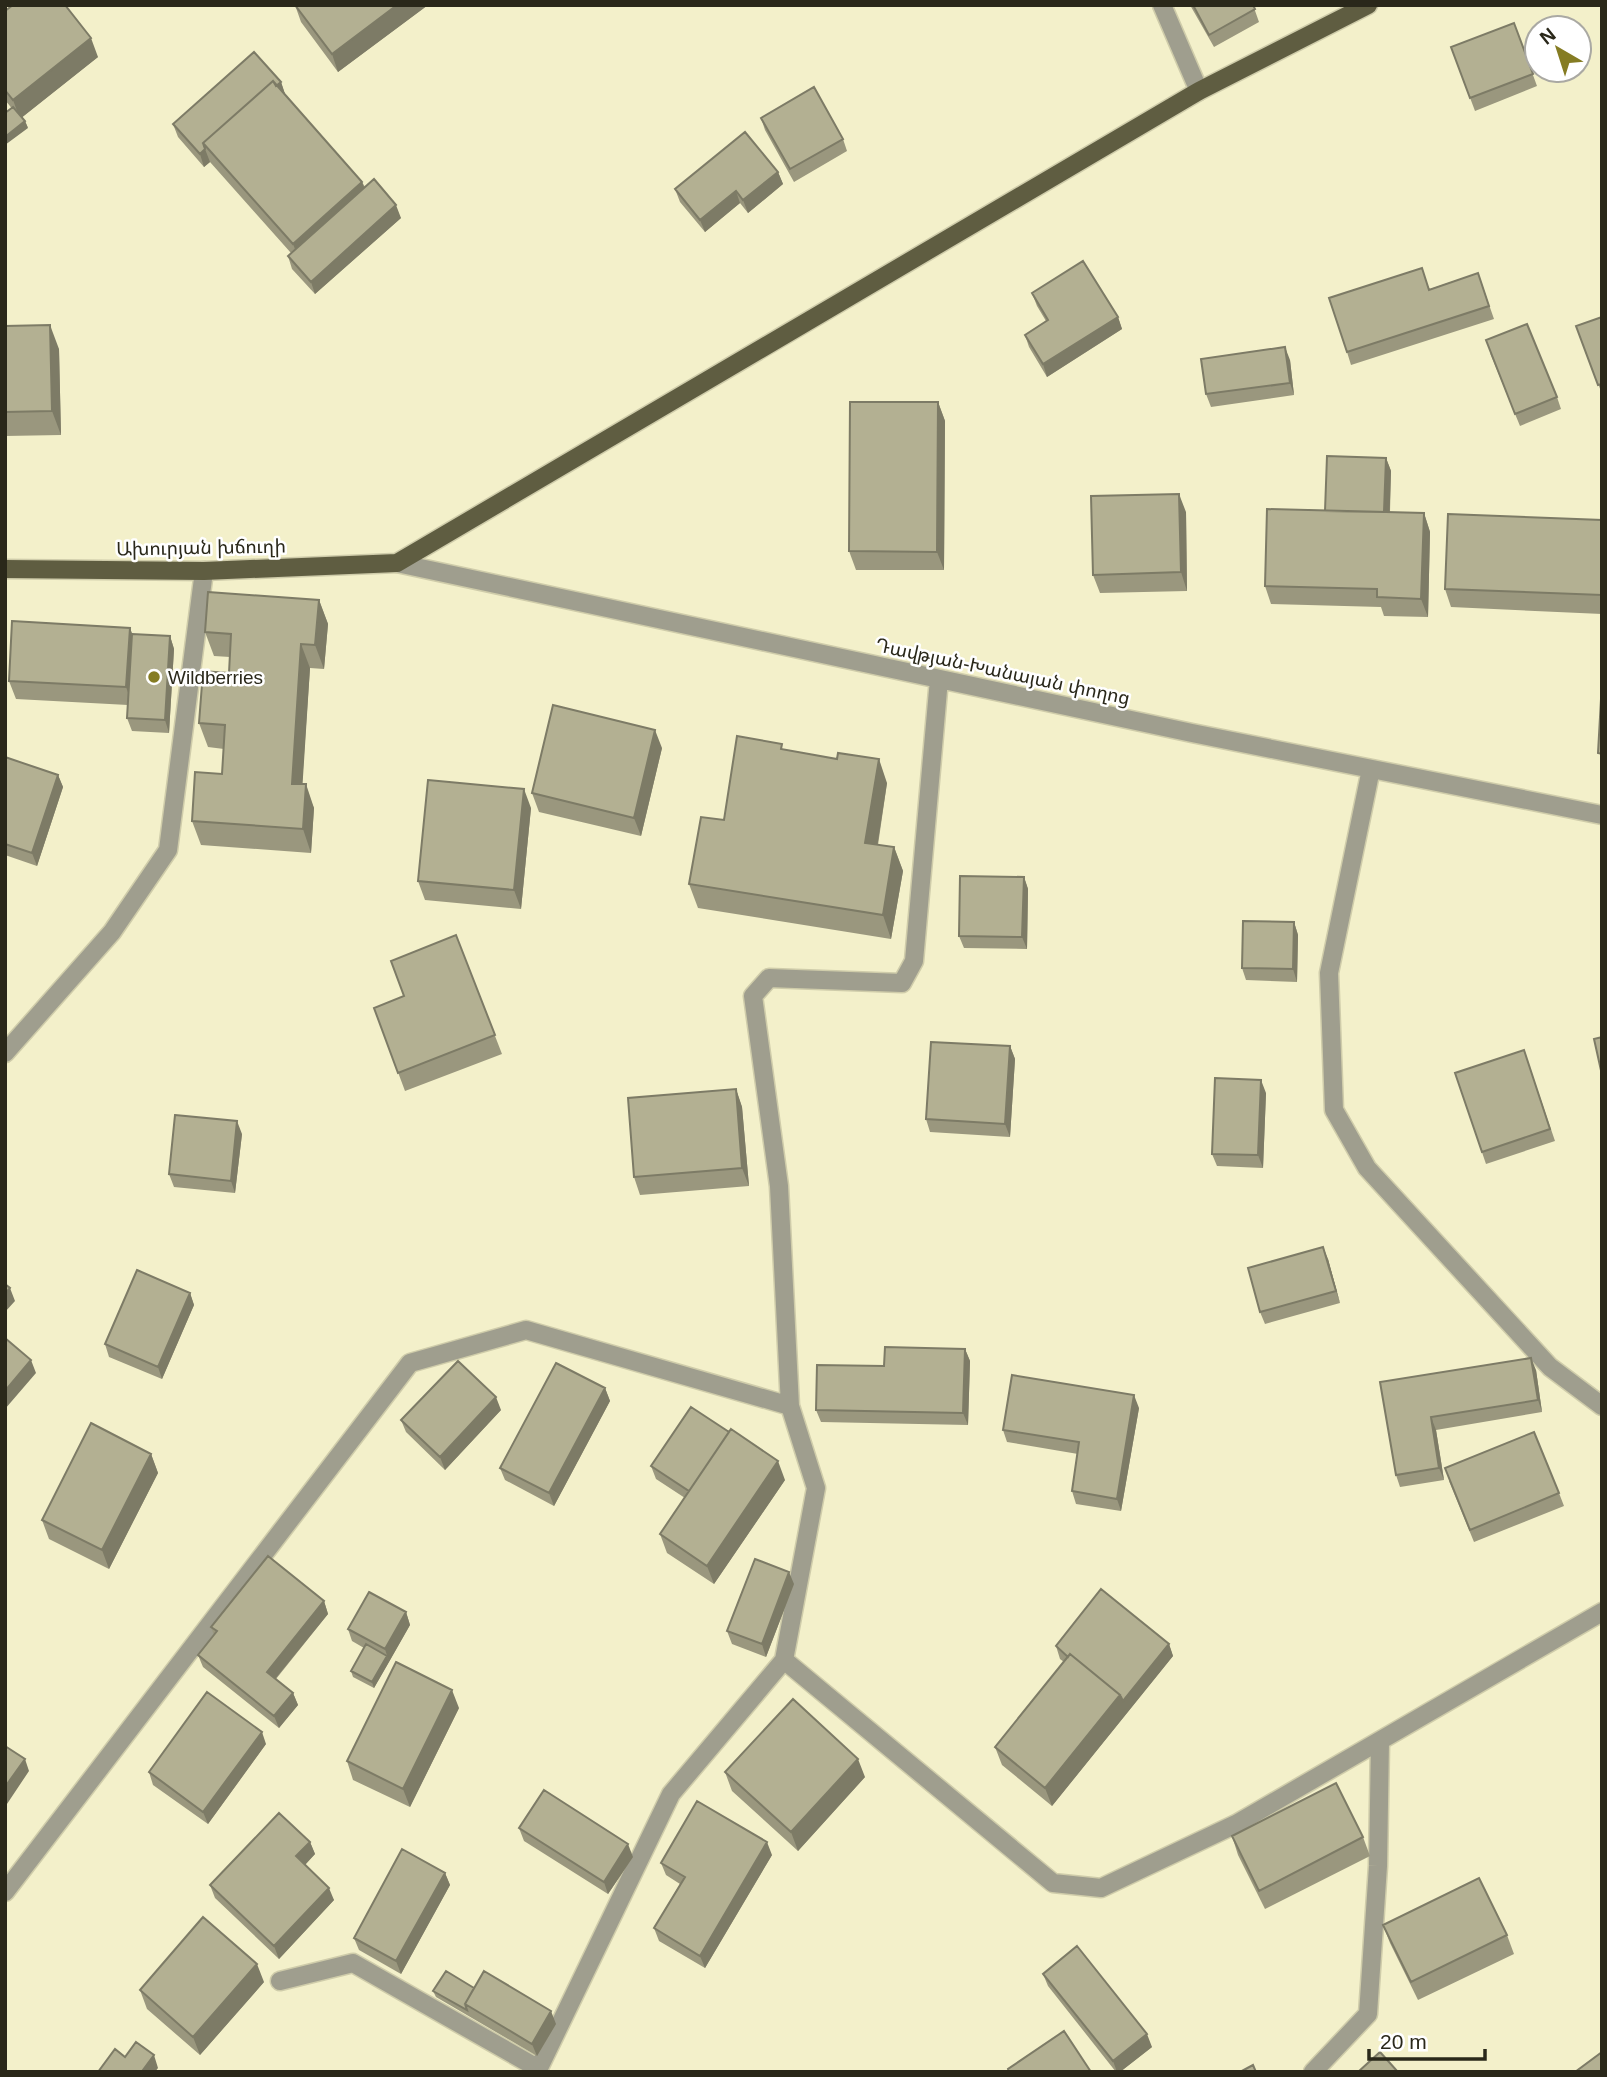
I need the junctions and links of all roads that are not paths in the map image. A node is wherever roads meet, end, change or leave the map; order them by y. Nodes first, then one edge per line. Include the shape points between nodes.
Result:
1 (1162, 5) edge
2 (1368, 5) edge
3 (1199, 92) junction
4 (397, 563) junction
5 (5, 569) edge
6 (204, 571) junction
7 (939, 679) junction
8 (1371, 769) junction
9 (1602, 815) edge
10 (5, 1053) edge
11 (790, 1406) junction
12 (1602, 1406) edge
13 (1602, 1612) edge
14 (784, 1660) junction
15 (1380, 1741) junction
16 (5, 1892) edge
17 (280, 1981) dead end
18 (538, 2070) edge
19 (1313, 2072) edge

1 - 3 street
2 - 3 main road
3 - 4 main road
4 - 6 main road, Ախուրյան խճուղի
4 - 7 street, Դավթյան-Խանայան փողոց
5 - 6 main road, Ախուրյան խճուղի
6 - 10 street via 168,850 112,932
7 - 8 street, Դավթյան-Խանայան փողոց
7 - 11 street via 914,961 902,983 769,978 753,996 779,1186
8 - 9 street, Դավթյան-Խանայան փողոց
8 - 12 street via 1329,973 1334,1110 1367,1168 1550,1367
11 - 14 street via 816,1488
11 - 16 street via 526,1330 410,1363
13 - 15 street
14 - 15 street via 1053,1883 1101,1888 1236,1824
14 - 18 street via 670,1794
15 - 19 street via 1368,2014
17 - 18 street via 353,1963

